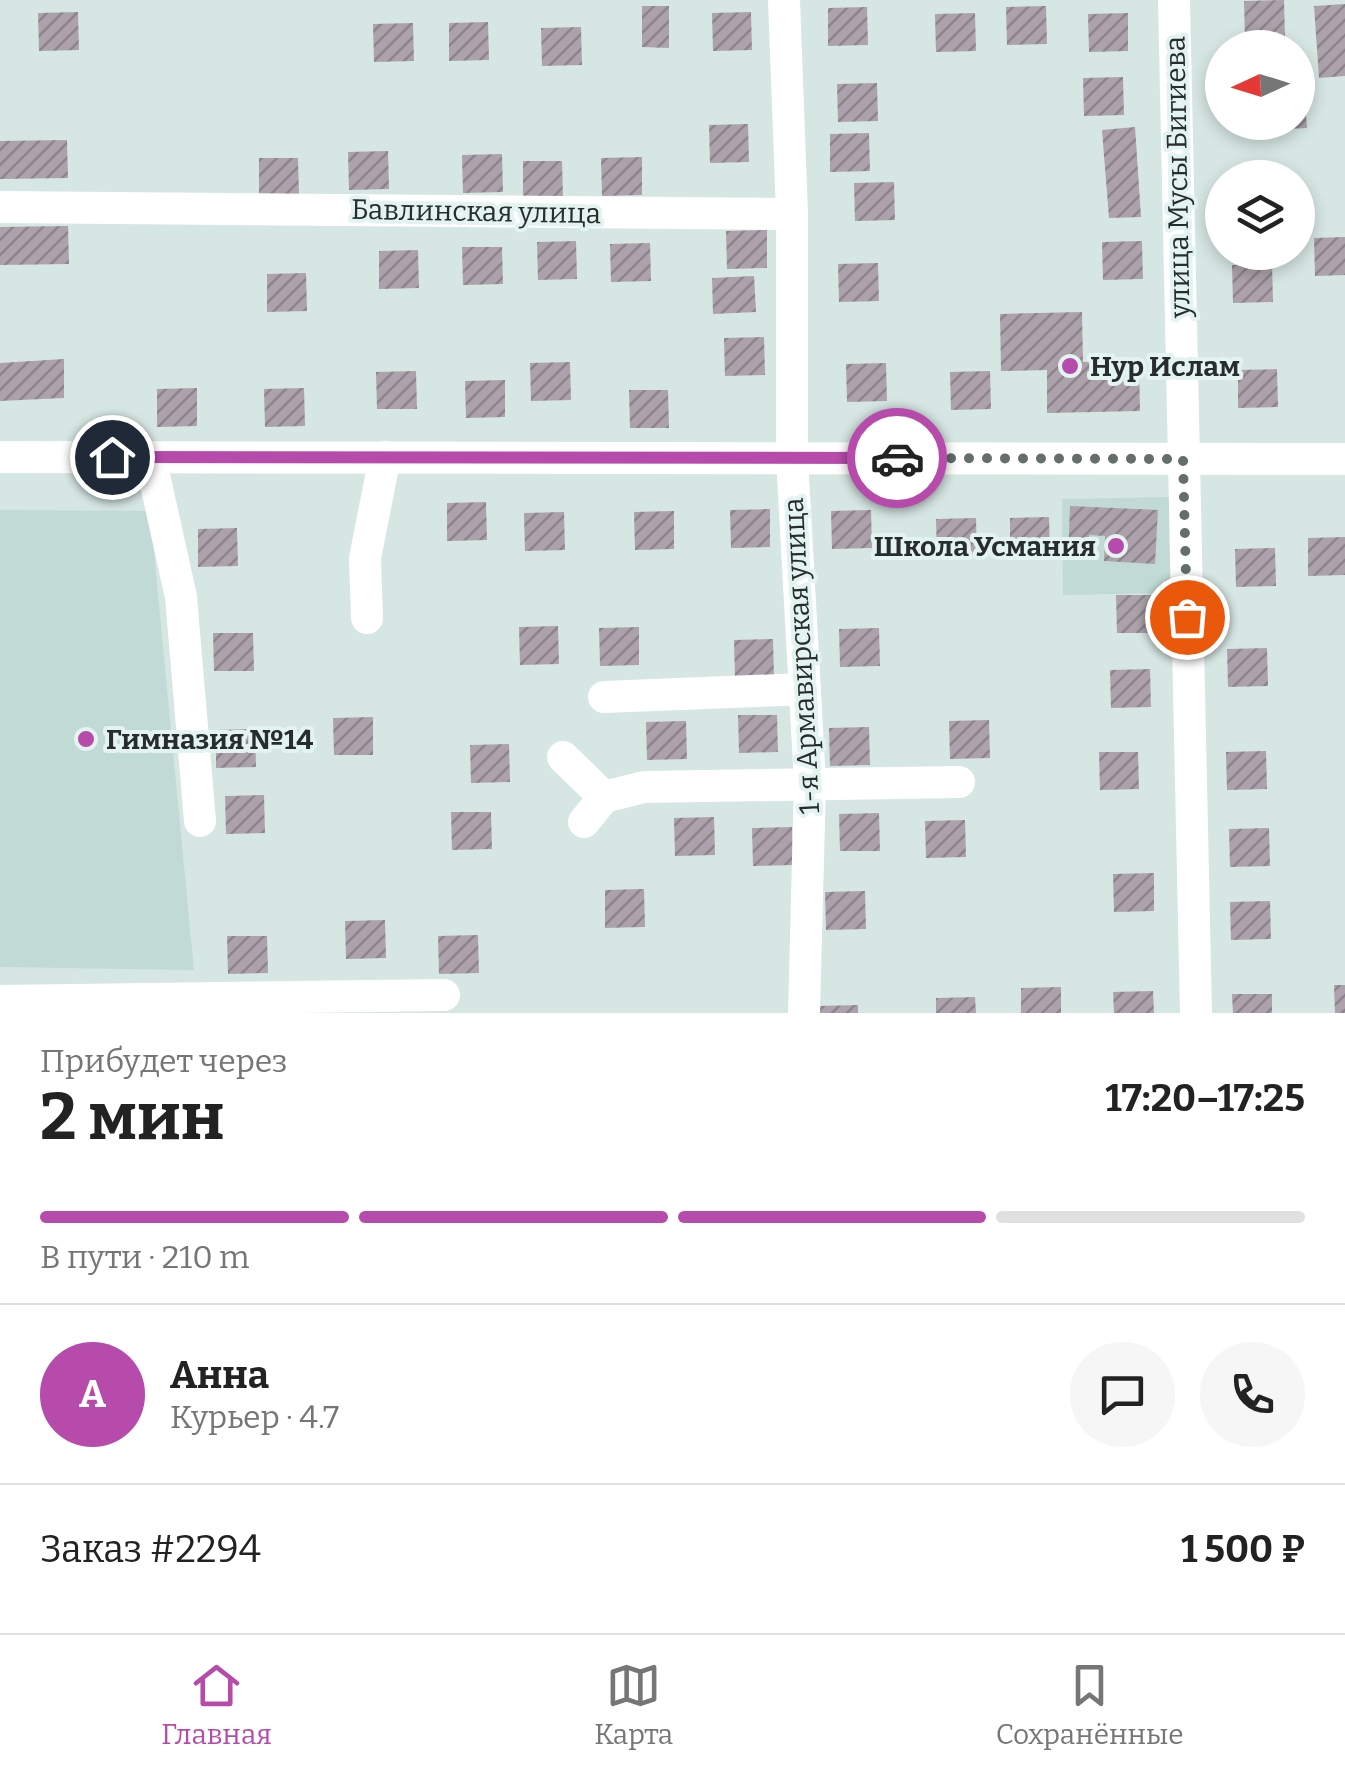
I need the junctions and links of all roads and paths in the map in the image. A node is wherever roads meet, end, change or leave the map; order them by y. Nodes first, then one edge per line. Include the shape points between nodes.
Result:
1 (784, 0) edge
2 (1174, 0) edge
3 (0, 208) edge
4 (792, 214) junction
5 (0, 456) edge
6 (150, 457) junction
7 (385, 457) junction
8 (792, 458) junction
9 (1183, 459) junction
10 (1345, 459) edge
11 (367, 618) dead end
12 (805, 689) junction
13 (604, 697) dead end
14 (564, 756) dead end
15 (958, 782) dead end
16 (810, 784) junction
17 (200, 822) dead end
18 (444, 994) dead end
19 (0, 1001) edge
20 (804, 1013) edge
21 (1196, 1013) edge

1 - 4 street, 1-я Армавирская улица
2 - 9 street, улица Мусы Бигиева
3 - 4 street, Бавлинская улица
4 - 8 street, 1-я Армавирская улица
5 - 6 street
6 - 7 street
6 - 17 street via 181,597
7 - 8 street
7 - 11 street via 365,558
8 - 9 street
8 - 12 street, 1-я Армавирская улица
9 - 10 street
9 - 21 street, улица Мусы Бигиева
12 - 13 street
12 - 16 street, 1-я Армавирская улица
14 - 16 street via 594,809 644,786
15 - 16 street
16 - 20 street, 1-я Армавирская улица
18 - 19 street

